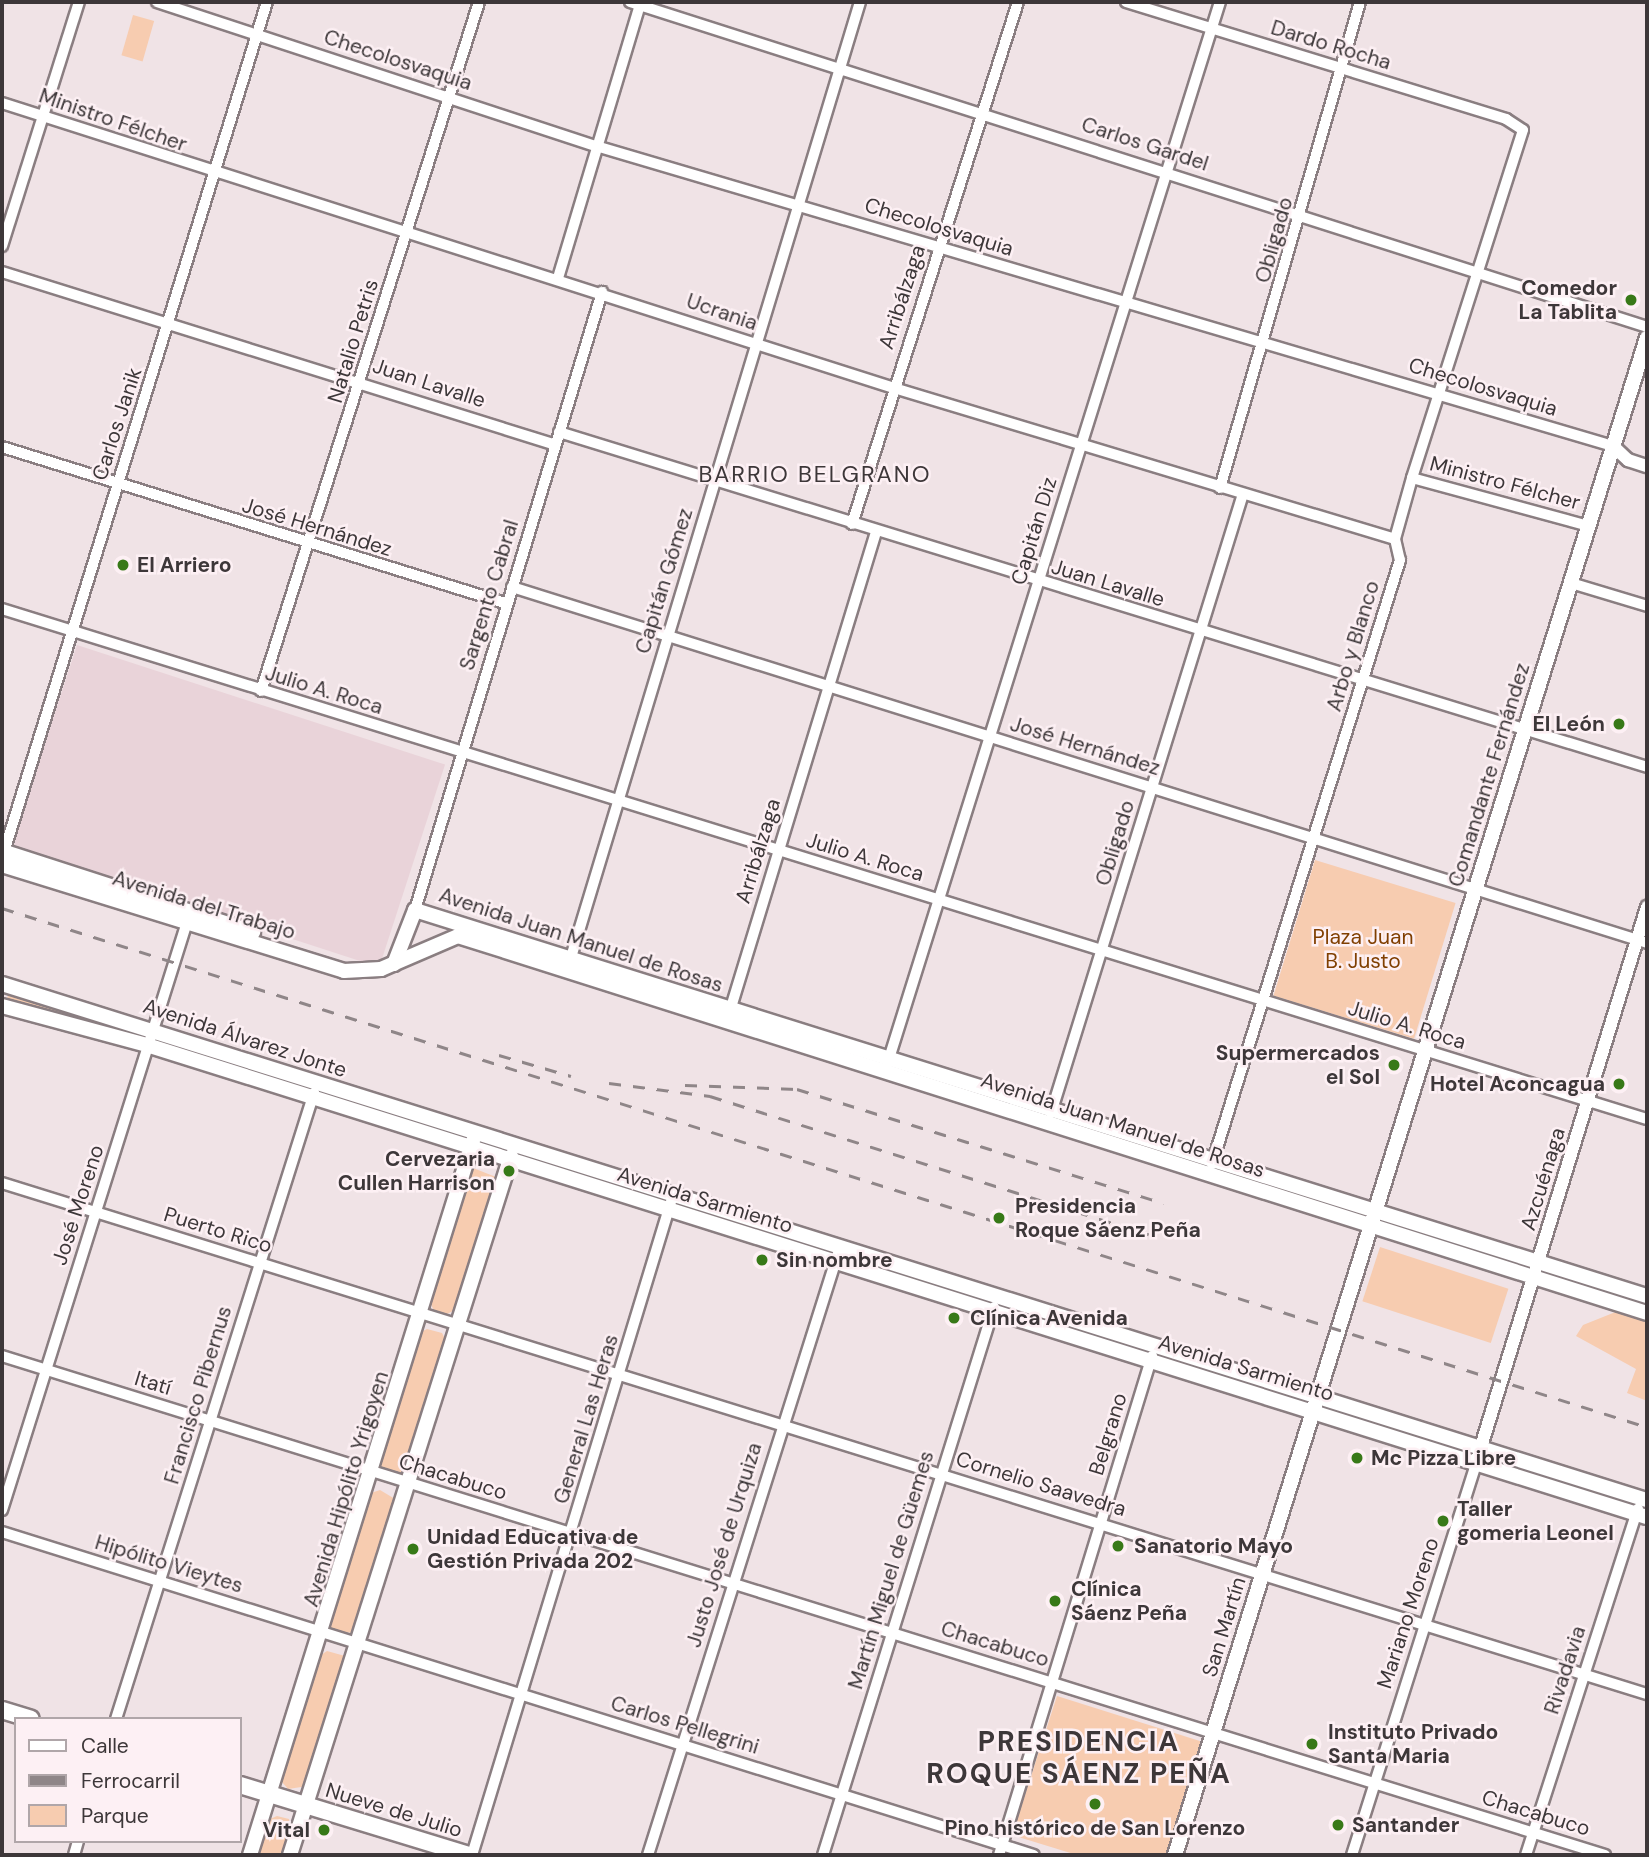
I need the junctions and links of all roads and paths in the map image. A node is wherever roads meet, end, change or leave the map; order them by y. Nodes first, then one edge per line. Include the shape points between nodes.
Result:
1 (79, 2) edge
2 (157, 2) edge
3 (267, 2) edge
4 (479, 2) edge
5 (860, 2) edge
6 (1018, 2) edge
7 (1126, 2) edge
8 (1220, 2) edge
9 (1360, 2) edge
10 (637, 3) edge
11 (1211, 30) junction
12 (257, 35) junction
13 (839, 66) junction
14 (1340, 68) junction
15 (449, 95) junction
16 (2, 103) edge
17 (982, 112) junction
18 (43, 116) junction
19 (1523, 130) joint
20 (596, 146) junction
21 (1167, 171) junction
22 (212, 174) junction
23 (797, 203) junction
24 (1302, 214) junction
25 (405, 232) junction
26 (2, 246) edge
27 (938, 247) junction
28 (2, 272) edge
29 (1475, 272) junction
30 (558, 278) junction
31 (602, 292) junction
32 (1126, 303) junction
33 (169, 325) junction
34 (1647, 327) edge
35 (1647, 338) edge
36 (754, 344) junction
37 (1264, 344) junction
38 (362, 382) junction
39 (894, 388) junction
40 (1438, 393) junction
41 (559, 432) junction
42 (1082, 444) junction
43 (556, 445) junction
44 (1613, 446) junction
45 (2, 447) edge
46 (1647, 466) edge
47 (1412, 478) junction
48 (713, 483) junction
49 (118, 486) junction
50 (1220, 488) junction
51 (1242, 494) junction
52 (852, 524) junction
53 (1589, 526) junction
54 (876, 532) junction
55 (1395, 539) junction
56 (309, 545) junction
57 (1039, 582) junction
58 (1571, 583) junction
59 (512, 587) junction
60 (505, 603) junction
61 (1647, 606) edge
62 (2, 609) edge
63 (1200, 631) junction
64 (72, 632) junction
65 (668, 636) junction
66 (1362, 681) junction
67 (829, 686) junction
68 (261, 691) junction
69 (1525, 730) junction
70 (990, 737) junction
71 (462, 753) junction
72 (1647, 768) edge
73 (1152, 788) junction
74 (618, 801) junction
75 (1313, 838) junction
76 (779, 851) junction
77 (2, 856) edge
78 (1475, 889) junction
79 (939, 900) junction
80 (1647, 907) edge
81 (415, 910) junction
82 (188, 917) junction
83 (449, 920) junction
84 (404, 938) junction
85 (453, 938) junction
86 (1642, 941) edge
87 (1101, 950) junction
88 (428, 953) junction
89 (394, 964) junction
90 (568, 965) junction
91 (2, 984) edge
92 (1263, 1000) junction
93 (2, 1006) edge
94 (728, 1015) junction
95 (155, 1031) junction
96 (150, 1046) junction
97 (1425, 1051) junction
98 (887, 1065) junction
99 (317, 1083) junction
100 (312, 1097) junction
101 (1588, 1101) junction
102 (1050, 1117) junction
103 (1647, 1119) edge
104 (476, 1133) junction
105 (514, 1145) junction
106 (471, 1149) junction
107 (509, 1162) junction
108 (1211, 1167) junction
109 (2, 1183) edge
110 (673, 1195) junction
111 (668, 1211) junction
112 (1375, 1211) junction
113 (95, 1212) junction
114 (1371, 1226) junction
115 (840, 1247) junction
116 (835, 1262) junction
117 (1538, 1262) junction
118 (260, 1264) junction
119 (1533, 1277) junction
120 (997, 1296) junction
121 (1647, 1296) edge
122 (992, 1311) junction
123 (423, 1313) junction
124 (1647, 1313) edge
125 (456, 1323) junction
126 (1155, 1346) junction
127 (2, 1356) edge
128 (1150, 1361) junction
129 (46, 1370) junction
130 (620, 1374) junction
131 (1315, 1404) junction
132 (210, 1421) junction
133 (782, 1424) junction
134 (1480, 1448) junction
135 (1476, 1463) junction
136 (372, 1471) junction
137 (942, 1473) junction
138 (408, 1483) junction
139 (1644, 1499) edge
140 (2, 1510) edge
141 (1642, 1516) edge
142 (1102, 1522) junction
143 (2, 1532) edge
144 (572, 1534) junction
145 (1263, 1574) junction
146 (160, 1582) junction
147 (732, 1583) junction
148 (1425, 1623) junction
149 (324, 1633) junction
150 (892, 1633) junction
151 (358, 1643) junction
152 (1583, 1674) junction
153 (1051, 1681) junction
154 (522, 1693) junction
155 (1647, 1694) edge
156 (2, 1710) edge
157 (25, 1717) edge
158 (117, 1717) edge
159 (1213, 1733) junction
160 (681, 1746) junction
161 (1375, 1783) junction
162 (242, 1785) edge
163 (842, 1793) junction
164 (270, 1794) junction
165 (306, 1805) junction
166 (1533, 1833) junction
167 (1000, 1850) edge
168 (250, 1855) edge
169 (290, 1855) edge
170 (471, 1855) edge
171 (648, 1855) edge
172 (823, 1855) edge
173 (1034, 1855) edge
174 (1175, 1855) edge
175 (1352, 1855) edge
176 (1527, 1855) edge
177 (1605, 1855) edge

1 - 18 street
2 - 12 street, Checolosvaquia
3 - 12 street, Carlos Janik
4 - 15 street, Natalio Petris
5 - 13 street, Capitán Gómez
6 - 17 street, Arribálzaga
7 - 11 street, Dardo Rocha
8 - 11 street, Capitán Diz
9 - 14 street, Obligado
10 - 13 street, Carlos Gardel
10 - 20 street
11 - 14 street, Dardo Rocha
11 - 21 street, Capitán Diz
12 - 15 street, Checolosvaquia
12 - 22 street, Carlos Janik
13 - 17 street, Carlos Gardel
13 - 23 street, Capitán Gómez
14 - 19 street, Dardo Rocha via 1506,119
14 - 24 street, Obligado
15 - 20 street, Checolosvaquia
15 - 25 street, Natalio Petris
16 - 18 street, Ministro Félcher
17 - 21 street, Carlos Gardel
17 - 27 street, Arribálzaga
18 - 22 street, Ministro Félcher
18 - 26 street
19 - 29 street, Arbo y Blanco
20 - 23 street, Checolosvaquia
20 - 30 street
21 - 24 street, Carlos Gardel
21 - 32 street, Capitán Diz
22 - 25 street, Ucrania
22 - 33 street, Carlos Janik
23 - 27 street, Checolosvaquia
23 - 36 street, Capitán Gómez
24 - 29 street, Carlos Gardel
24 - 37 street, Obligado
25 - 30 street, Ucrania
25 - 38 street, Natalio Petris
27 - 32 street, Checolosvaquia
27 - 39 street, Arribálzaga
28 - 33 street, Juan Lavalle
29 - 34 street, Carlos Gardel
29 - 40 street, Arbo y Blanco
30 - 31 street, Ucrania
31 - 36 street, Ucrania
31 - 41 street, Sargento Cabral
32 - 37 street, Checolosvaquia
32 - 42 street, Capitán Diz
33 - 38 street, Juan Lavalle
33 - 49 street, Carlos Janik
35 - 44 main road, Comandante Fernández
36 - 39 street, Ucrania
36 - 48 street, Capitán Gómez
37 - 40 street, Checolosvaquia
37 - 50 street, Obligado
38 - 43 street, Juan Lavalle
38 - 56 street, Natalio Petris
39 - 42 street, Ucrania
39 - 52 street, Arribálzaga
40 - 44 street, Checolosvaquia
40 - 47 street, Arbo y Blanco
41 - 43 street, Sargento Cabral
41 - 48 street, Juan Lavalle
42 - 50 street, Ucrania
42 - 57 street, Capitán Diz
43 - 59 street, Sargento Cabral
44 - 46 street via 1628,460
44 - 53 main road, Comandante Fernández
45 - 49 street, José Hernández
47 - 53 street, Ministro Félcher
47 - 55 street, Arbo y Blanco
48 - 52 street, Juan Lavalle
48 - 65 street, Capitán Gómez
49 - 56 street, José Hernández
49 - 64 street, Carlos Janik
50 - 51 street
51 - 55 street
51 - 63 street, Obligado
52 - 54 street, Juan Lavalle
53 - 58 main road, Comandante Fernández
54 - 57 street, Juan Lavalle
54 - 67 street, Arribálzaga
55 - 66 street, Arbo y Blanco via 1400,560
56 - 60 street, José Hernández
56 - 68 street, Natalio Petris
57 - 63 street, Juan Lavalle
57 - 70 street, Capitán Diz
58 - 61 street
58 - 69 main road, Comandante Fernández
59 - 60 street, Sargento Cabral
59 - 65 street, José Hernández
60 - 71 street, Sargento Cabral
62 - 64 street, Julio A. Roca
63 - 66 street, Juan Lavalle
63 - 73 street, Obligado
64 - 68 street, Julio A. Roca
64 - 77 street, Carlos Janik
65 - 67 street, José Hernández
65 - 74 street, Capitán Gómez
66 - 69 street, Juan Lavalle
66 - 75 street, Arbo y Blanco
67 - 70 street, José Hernández
67 - 76 street, Arribálzaga
68 - 71 street, Julio A. Roca
69 - 72 street, Juan Lavalle
69 - 78 main road, Comandante Fernández
70 - 73 street, José Hernández
70 - 79 street, Capitán Diz
71 - 74 street, Julio A. Roca
71 - 81 street, Sargento Cabral
73 - 75 street, José Hernández
73 - 87 street, Obligado
74 - 76 street, Julio A. Roca
74 - 90 street, Capitán Gómez
75 - 78 street, José Hernández
75 - 92 street, Arbo y Blanco
76 - 79 street, Julio A. Roca
76 - 94 street, Arribálzaga
77 - 82 main road, Avenida del Trabajo
78 - 86 street, José Hernández
78 - 97 main road, Comandante Fernández
79 - 87 street, Julio A. Roca
79 - 98 street, Capitán Diz
80 - 86 street, Azcuénaga
81 - 83 main road, Avenida Juan Manuel de Rosas
81 - 84 main road, Avenida Juan Manuel de Rosas
82 - 89 main road, Avenida del Trabajo via 344,971 371,971
82 - 95 street, José Moreno
83 - 85 main road
83 - 90 main road, Avenida Juan Manuel de Rosas
84 - 88 main road via 415,950
84 - 89 main road, Avenida Juan Manuel de Rosas
85 - 88 main road, Avenida Juan Manuel de Rosas
85 - 90 main road, Avenida Juan Manuel de Rosas
86 - 101 street, Azcuénaga
87 - 92 street, Julio A. Roca
87 - 102 street, Obligado
88 - 89 main road, Avenida Juan Manuel de Rosas
90 - 94 main road, Avenida Juan Manuel de Rosas
91 - 95 main road, Avenida Álvarez Jonte
92 - 97 street, Julio A. Roca
92 - 108 street, Arbo y Blanco
93 - 96 main road, Avenida Álvarez Jonte
94 - 98 main road, Avenida Juan Manuel de Rosas
95 - 96 street, José Moreno
95 - 99 main road, Avenida Álvarez Jonte
96 - 100 main road, Avenida Álvarez Jonte
96 - 113 street, José Moreno
97 - 101 street, Julio A. Roca
97 - 112 main road, Comandante Fernández
98 - 102 main road, Avenida Juan Manuel de Rosas
99 - 100 street, Francisco Pibernus
99 - 104 main road, Avenida Álvarez Jonte
100 - 106 main road, Avenida Álvarez Jonte
100 - 118 street, Francisco Pibernus
101 - 103 street, Julio A. Roca
101 - 117 street, Azcuénaga
102 - 108 main road, Avenida Juan Manuel de Rosas
104 - 105 main road, Avenida Sarmiento
104 - 106 main road, Avenida Hipólito Yrigoyen
105 - 107 main road
105 - 110 main road, Avenida Sarmiento
106 - 107 main road, Avenida Sarmiento
106 - 123 main road, Avenida Hipólito Yrigoyen
107 - 111 main road, Avenida Sarmiento
107 - 125 main road
108 - 112 main road, Avenida Juan Manuel de Rosas
108 - 114 main road, Avenida Juan Manuel de Rosas
109 - 113 street, Puerto Rico
110 - 111 street, General Las Heras
110 - 115 main road, Avenida Sarmiento
111 - 116 main road, Avenida Sarmiento
111 - 130 street, General Las Heras
112 - 114 main road, Comandante Fernández
112 - 117 main road, Avenida Juan Manuel de Rosas
113 - 118 street, Puerto Rico
113 - 129 street, José Moreno
114 - 119 main road, Avenida Juan Manuel de Rosas
114 - 131 main road, San Martín
115 - 116 street, Justo José de Urquiza
115 - 120 main road, Avenida Sarmiento
116 - 122 main road, Avenida Sarmiento
116 - 133 street, Justo José de Urquiza
117 - 119 street, Azcuénaga
117 - 121 main road, Avenida Juan Manuel de Rosas
118 - 123 street, Puerto Rico
118 - 132 street, Francisco Pibernus
119 - 124 main road, Avenida Juan Manuel de Rosas
119 - 134 street, Azcuénaga
120 - 122 street, Martín Miguel de Güemes
120 - 126 main road, Avenida Sarmiento
122 - 128 main road, Avenida Sarmiento
122 - 137 street, Martín Miguel de Güemes
123 - 125 street, Cornelio Saavedra
123 - 136 main road, Avenida Hipólito Yrigoyen
125 - 130 street, Cornelio Saavedra
125 - 138 main road
126 - 128 street, Belgrano
126 - 131 main road, Avenida Sarmiento
127 - 129 street, Itatí
128 - 131 main road, Avenida Sarmiento
128 - 142 street, Belgrano
129 - 132 street, Itatí
129 - 140 street, José Moreno
130 - 133 street, Cornelio Saavedra
130 - 144 street, General Las Heras
131 - 134 main road, Avenida Sarmiento
131 - 135 main road, Avenida Sarmiento
131 - 145 main road, San Martín
132 - 136 street, Itatí
132 - 146 street, Francisco Pibernus
133 - 137 street, Cornelio Saavedra
133 - 147 street, Justo José de Urquiza
134 - 135 street, Azcuénaga
134 - 139 main road, Avenida Sarmiento
135 - 141 main road, Avenida Sarmiento
135 - 148 street, Mariano Moreno
136 - 138 street, Chacabuco
136 - 149 main road, Avenida Hipólito Yrigoyen
137 - 142 street, Cornelio Saavedra
137 - 150 street, Martín Miguel de Güemes
138 - 144 street, Chacabuco
138 - 151 main road
139 - 141 street, Rivadavia
141 - 152 street, Rivadavia
142 - 145 street, Cornelio Saavedra
142 - 153 street, Belgrano
143 - 146 street, Hipólito Vieytes
144 - 147 street, Chacabuco
144 - 154 street, General Las Heras
145 - 148 street, Cornelio Saavedra
145 - 159 main road, San Martín
146 - 149 street, Hipólito Vieytes
146 - 158 street, Francisco Pibernus
147 - 150 street, Chacabuco
147 - 160 street, Justo José de Urquiza
148 - 152 street, Cornelio Saavedra
148 - 161 street, Mariano Moreno
149 - 151 street, Carlos Pellegrini
149 - 164 main road, Avenida Hipólito Yrigoyen
150 - 153 street, Chacabuco
150 - 163 street, Martín Miguel de Güemes
151 - 154 street, Carlos Pellegrini
151 - 165 main road
152 - 155 street, Cornelio Saavedra
152 - 166 street, Rivadavia
153 - 159 street, Chacabuco
153 - 167 street, Belgrano
154 - 160 street, Carlos Pellegrini
154 - 170 street, General Las Heras
156 - 157 main road
159 - 161 street, Chacabuco
159 - 174 main road, San Martín
160 - 163 street, Carlos Pellegrini
160 - 171 street, Justo José de Urquiza
161 - 166 street, Chacabuco
161 - 175 street, Mariano Moreno
162 - 164 main road, Nueve de Julio
163 - 167 street, Carlos Pellegrini
163 - 172 street, Martín Miguel de Güemes
164 - 165 main road, Nueve de Julio
164 - 168 main road, Avenida Hipólito Yrigoyen
165 - 169 main road
165 - 170 main road, Nueve de Julio
166 - 176 street, Rivadavia
166 - 177 street, Chacabuco
167 - 173 street, Carlos Pellegrini

